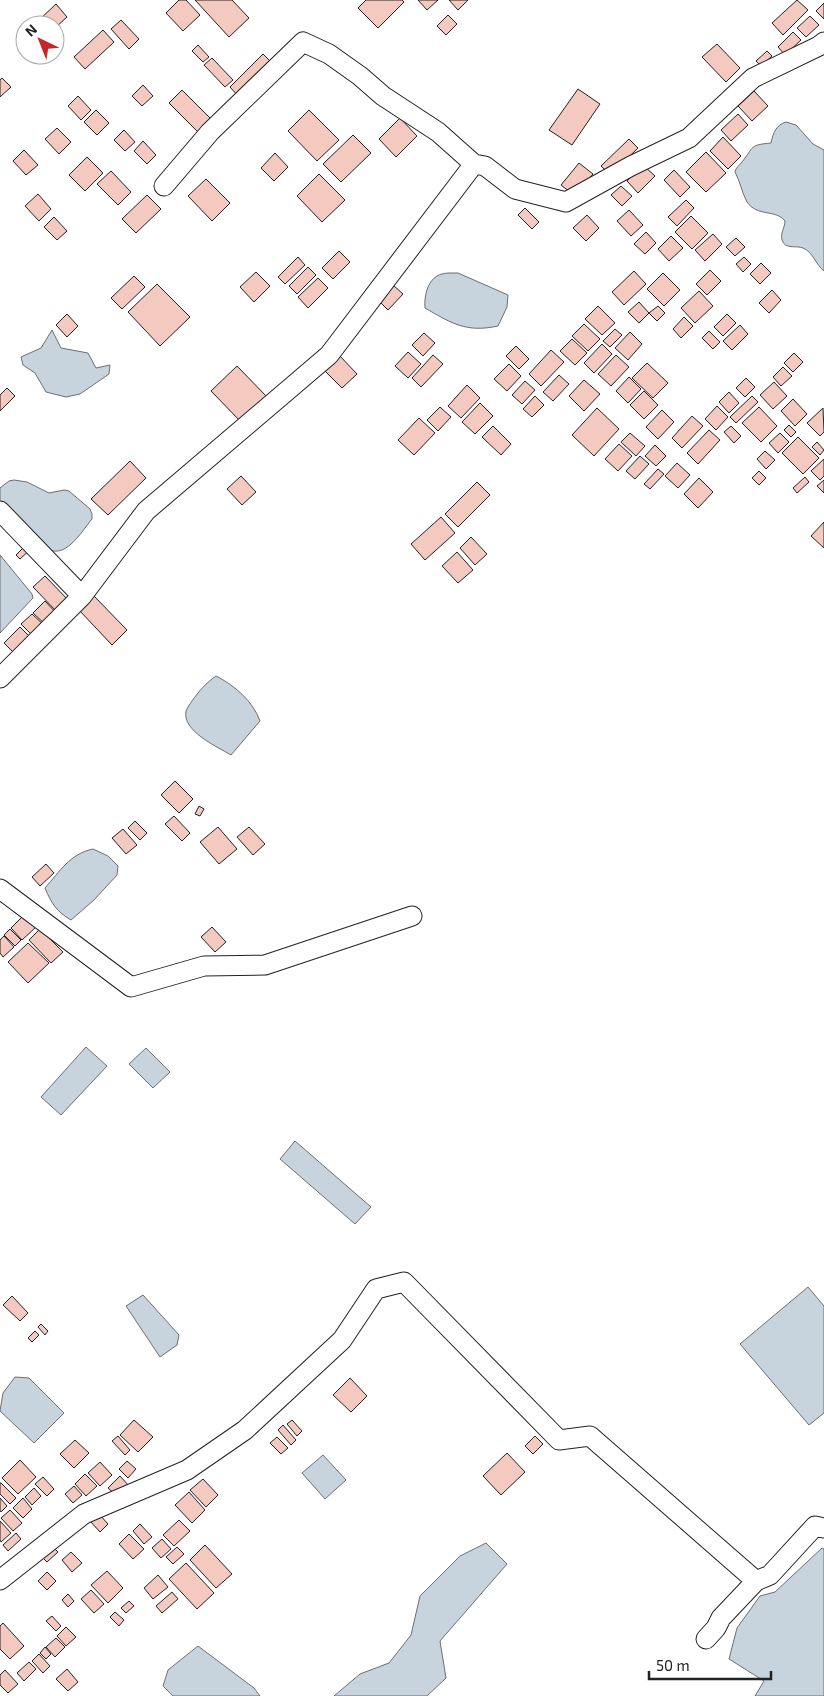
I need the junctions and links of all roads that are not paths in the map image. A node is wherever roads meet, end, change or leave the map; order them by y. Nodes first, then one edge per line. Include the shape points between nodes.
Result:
1 (824, 42) edge
2 (474, 164) junction
3 (164, 186) dead end
4 (0, 511) edge
5 (82, 596) junction
6 (0, 678) edge
7 (0, 889) edge
8 (412, 916) dead end
9 (824, 1528) edge
10 (0, 1580) edge
11 (756, 1581) junction
12 (706, 1639) dead end

1 - 2 street via 753,78 689,138 566,202 515,189 485,166
2 - 3 street via 438,132 382,96 360,76 329,54 303,42 210,132
2 - 5 street via 329,355 146,511
4 - 5 street
5 - 6 street
7 - 8 street via 131,987 204,966 265,965
9 - 11 street via 815,1526 770,1575
10 - 11 street via 84,1514 187,1470 245,1430 342,1340 376,1289 404,1282 559,1440 590,1436
11 - 12 street

